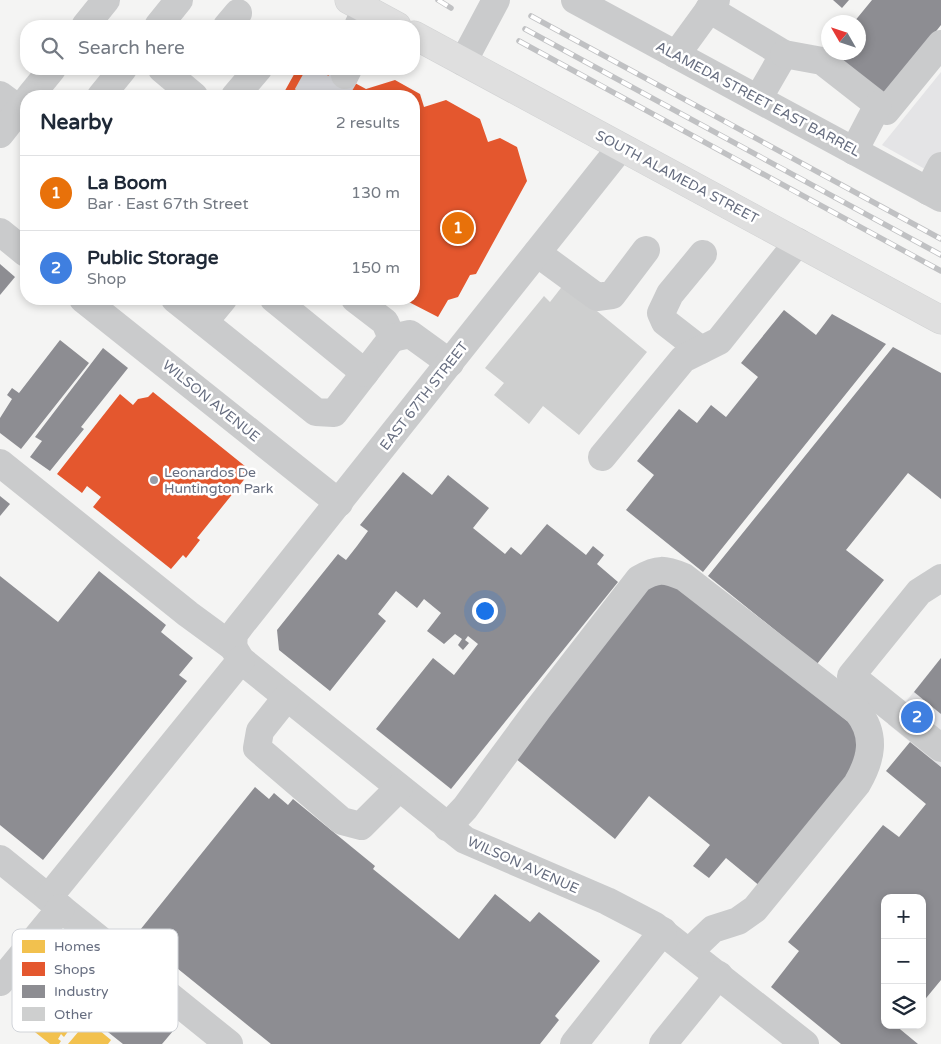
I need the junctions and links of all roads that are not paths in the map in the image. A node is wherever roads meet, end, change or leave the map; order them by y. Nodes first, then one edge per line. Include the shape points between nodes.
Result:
1 (106, 0) edge
2 (179, 0) edge
3 (496, 0) edge
4 (575, 0) edge
5 (712, 4) edge
6 (357, 12) edge
7 (90, 20) edge
8 (163, 20) edge
9 (380, 20) edge
10 (420, 39) edge
11 (941, 44) edge
12 (784, 54) junction
13 (676, 55) junction
14 (463, 62) junction
15 (46, 75) edge
16 (118, 75) edge
17 (253, 75) edge
18 (30, 90) edge
19 (106, 90) edge
20 (240, 90) edge
21 (758, 99) junction
22 (19, 100) edge
23 (878, 105) junction
24 (0, 134) edge
25 (621, 147) junction
26 (854, 151) junction
27 (941, 166) edge
28 (935, 194) edge
29 (0, 232) edge
30 (798, 242) junction
31 (20, 248) edge
32 (646, 250) dead end
33 (537, 253) junction
34 (703, 254) dead end
35 (91, 305) edge
36 (183, 305) edge
37 (218, 305) edge
38 (281, 305) edge
39 (363, 305) edge
40 (941, 320) edge
41 (204, 322) junction
42 (392, 338) junction
43 (701, 350) junction
44 (450, 363) junction
45 (365, 373) junction
46 (602, 457) dead end
47 (0, 462) edge
48 (339, 503) junction
49 (941, 578) edge
50 (237, 653) junction
51 (287, 697) junction
52 (941, 748) edge
53 (399, 788) junction
54 (447, 827) junction
55 (0, 859) edge
56 (54, 903) junction
57 (36, 929) edge
58 (86, 929) edge
59 (663, 932) junction
60 (689, 952) junction
61 (12, 964) edge
62 (719, 975) junction
63 (0, 982) edge
64 (178, 1003) edge
65 (229, 1044) edge
66 (574, 1044) edge
67 (663, 1044) edge
68 (805, 1044) edge

1 - 7 street
2 - 8 street
3 - 14 street
4 - 13 street, ALAMEDA STREET EAST BARREL
5 - 12 street
5 - 13 street
6 - 9 main road
10 - 14 main road, SOUTH ALAMEDA STREET
11 - 23 street via 886,111
12 - 21 street
12 - 23 street via 822,61
13 - 21 street, ALAMEDA STREET EAST BARREL
14 - 25 main road, SOUTH ALAMEDA STREET
15 - 18 street
16 - 19 street
17 - 20 street
21 - 26 street, ALAMEDA STREET EAST BARREL
22 - 24 street
23 - 26 street
25 - 30 main road, SOUTH ALAMEDA STREET
25 - 33 street, EAST 67TH STREET
26 - 28 street, ALAMEDA STREET EAST BARREL
27 - 28 street
29 - 31 street
30 - 40 main road, SOUTH ALAMEDA STREET
30 - 43 street via 719,341
32 - 33 street via 612,295 597,297
33 - 44 street, EAST 67TH STREET
34 - 43 street via 670,294 662,313 665,322
35 - 48 street, WILSON AVENUE
36 - 41 street
37 - 41 street
38 - 45 street
39 - 42 street via 386,322
41 - 45 street via 316,412 334,413
42 - 44 street via 410,334
42 - 45 street
43 - 46 street via 684,358
44 - 48 street, EAST 67TH STREET
47 - 50 street, WILSON AVENUE
48 - 50 street, EAST 67TH STREET via 234,634
49 - 52 street via 919,592 851,676
50 - 51 street, WILSON AVENUE
50 - 56 street, EAST 67TH STREET
51 - 53 street, WILSON AVENUE
51 - 53 street via 260,731 257,748 342,821 361,826
53 - 54 street, WILSON AVENUE
54 - 59 street, WILSON AVENUE via 465,840 608,901
54 - 60 street via 465,808 639,579 653,571 666,570 684,577 858,712 866,722 870,738 869,765 857,784 754,909 738,921 713,930
55 - 56 street
56 - 57 street
56 - 58 street
59 - 60 street, WILSON AVENUE
59 - 66 street
60 - 62 street, WILSON AVENUE
61 - 63 street
62 - 67 street
62 - 68 street, WILSON AVENUE
64 - 65 street

